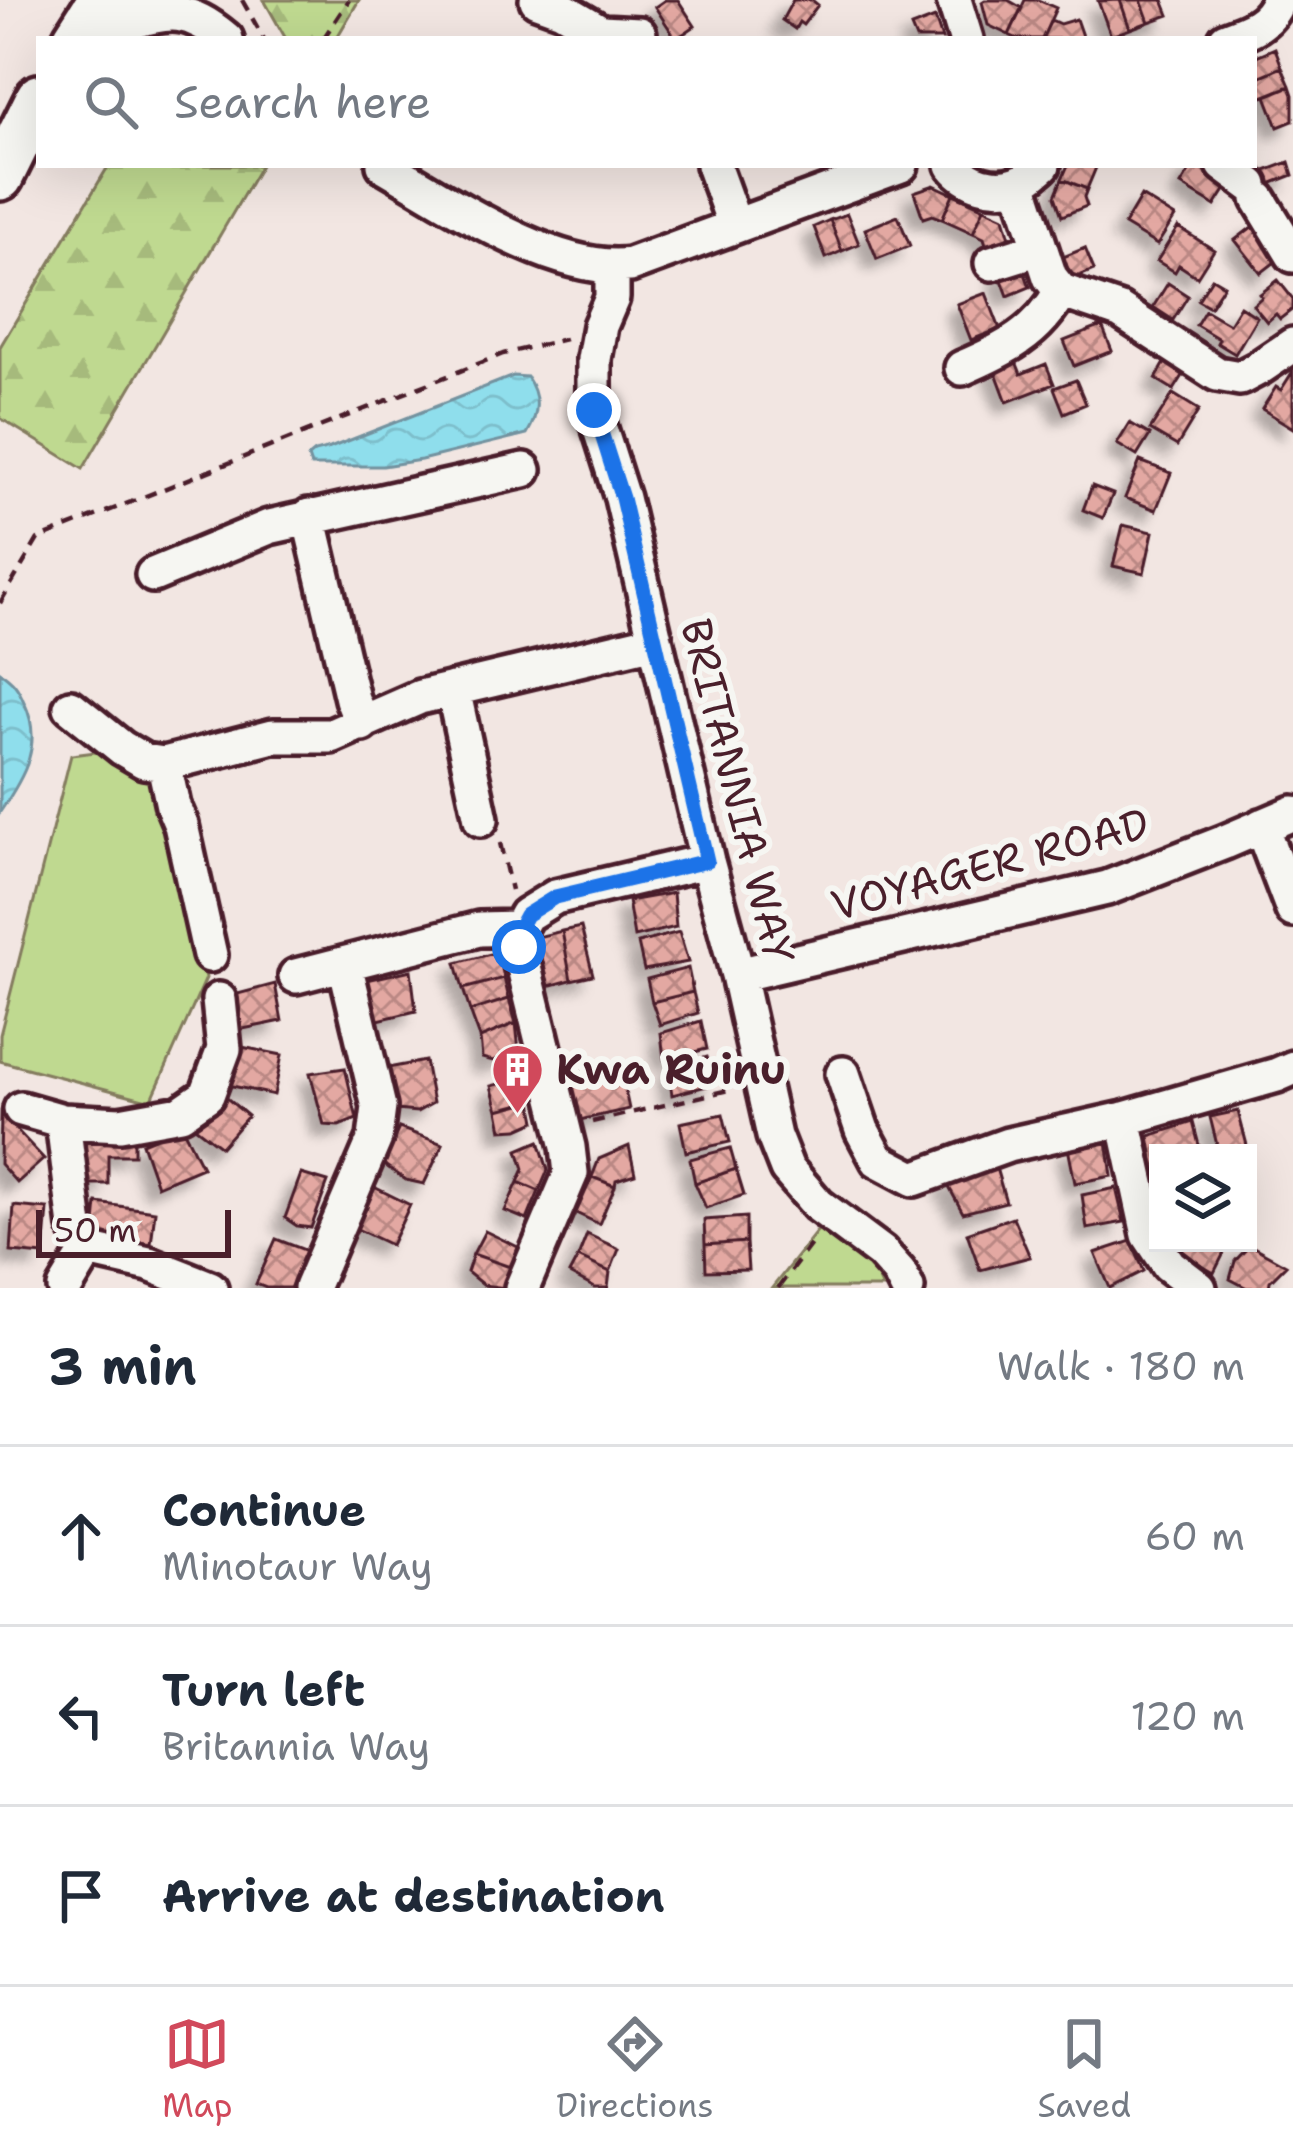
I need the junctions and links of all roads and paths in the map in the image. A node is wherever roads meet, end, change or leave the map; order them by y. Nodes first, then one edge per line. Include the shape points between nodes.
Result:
1 (220, 0) edge
2 (242, 0) edge
3 (349, 0) edge
4 (537, 0) edge
5 (954, 0) edge
6 (119, 16) edge
7 (1281, 16) edge
8 (640, 24) edge
9 (82, 36) edge
10 (222, 36) edge
11 (236, 36) edge
12 (262, 36) edge
13 (325, 36) edge
14 (965, 36) edge
15 (1235, 36) edge
16 (36, 104) edge
17 (36, 150) edge
18 (389, 168) edge
19 (713, 168) edge
20 (893, 168) edge
21 (954, 168) edge
22 (1031, 174) edge
23 (0, 177) edge
24 (1245, 183) edge
25 (0, 197) edge
26 (735, 226) junction
27 (1040, 248) junction
28 (1293, 255) edge
29 (992, 263) dead end
30 (612, 268) junction
31 (1061, 291) junction
32 (565, 339) dead end
33 (1293, 345) edge
34 (962, 368) dead end
35 (524, 470) dead end
36 (309, 516) junction
37 (153, 575) dead end
38 (0, 603) edge
39 (655, 641) junction
40 (453, 688) junction
41 (71, 707) dead end
42 (362, 724) junction
43 (164, 764) junction
44 (1293, 813) edge
45 (481, 819) dead end
46 (1261, 826) junction
47 (707, 861) junction
48 (1293, 910) edge
49 (519, 928) junction
50 (210, 956) dead end
51 (345, 964) junction
52 (738, 975) junction
53 (296, 976) dead end
54 (219, 1000) dead end
55 (1293, 1068) edge
56 (843, 1074) dead end
57 (733, 1090) dead end
58 (21, 1109) dead end
59 (1124, 1119) junction
60 (63, 1120) junction
61 (564, 1129) junction
62 (814, 1240) dead end
63 (88, 1250) junction
64 (65, 1288) edge
65 (210, 1288) edge
66 (310, 1288) edge
67 (522, 1288) edge
68 (778, 1288) edge
69 (907, 1288) edge
70 (1199, 1288) edge

1 - 11 street
2 - 12 path
3 - 13 path
4 - 8 street via 601,32
5 - 14 street
6 - 9 highway
6 - 10 street via 182,14
7 - 15 street
16 - 23 highway
17 - 25 highway
18 - 30 street via 536,249
19 - 26 street
20 - 26 street
21 - 22 street via 988,187
22 - 27 street
24 - 28 street
26 - 30 street
27 - 29 street
27 - 31 street
30 - 39 street, BRITANNIA WAY via 594,359 594,410
31 - 33 street via 1120,311 1217,374 1240,378
31 - 34 street via 1030,333
32 - 38 path via 503,354 38,539
35 - 36 street
36 - 37 street
36 - 42 street
39 - 40 street
39 - 47 street, BRITANNIA WAY
40 - 42 street
40 - 45 street
41 - 43 street via 122,748
42 - 43 street
43 - 50 street
44 - 46 street, VOYAGER ROAD
46 - 48 street
46 - 52 street, VOYAGER ROAD via 1107,888
47 - 49 street via 555,897
47 - 52 street, BRITANNIA WAY
49 - 51 street via 479,929
49 - 61 street
51 - 53 street
51 - 66 street via 379,1108 375,1138
52 - 69 street, BRITANNIA WAY via 787,1169 818,1205 881,1252
54 - 60 street via 224,1049 207,1095 181,1113 120,1124
55 - 59 street
56 - 59 street via 878,1160 914,1179 1008,1145
57 - 61 path
58 - 60 street
59 - 70 street via 1150,1235 1169,1265
60 - 63 street via 76,1227
61 - 67 street via 572,1173
62 - 68 path
63 - 64 street
63 - 65 street

